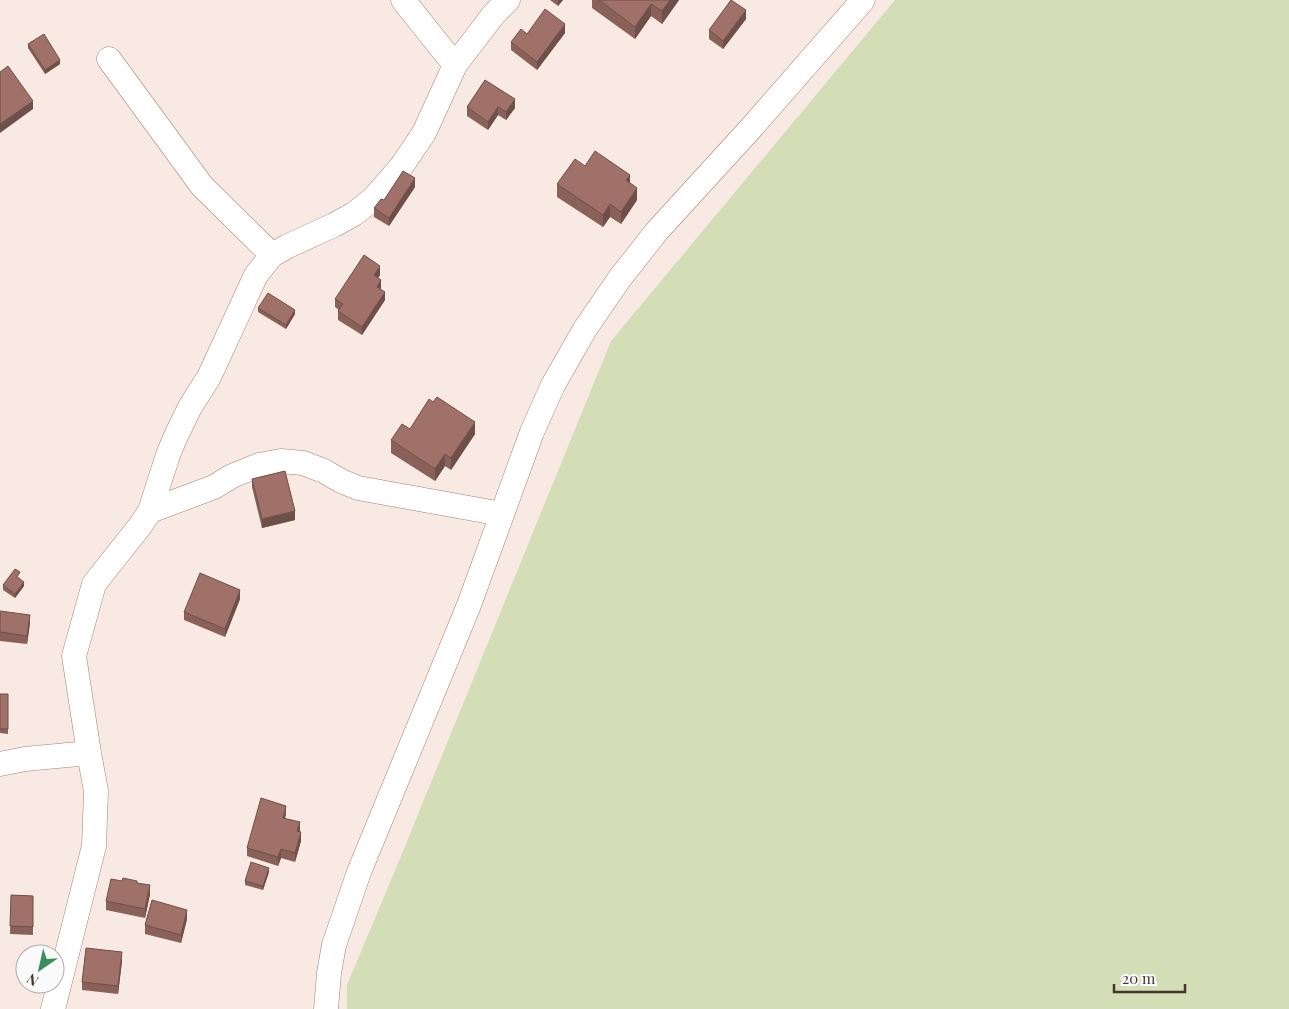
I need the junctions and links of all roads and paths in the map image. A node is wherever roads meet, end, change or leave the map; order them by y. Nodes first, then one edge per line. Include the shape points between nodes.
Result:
1 (403, 0) edge
2 (508, 0) edge
3 (856, 2) edge
4 (109, 59) dead end
5 (455, 65) junction
6 (272, 256) junction
7 (150, 511) junction
8 (502, 514) junction
9 (89, 753) junction
10 (0, 764) edge
11 (53, 1009) edge
12 (326, 1009) edge

1 - 5 street
2 - 5 street
3 - 8 street via 752,127 656,231 585,328 532,432
4 - 6 street via 202,186
5 - 6 street via 424,133 401,167 373,198 334,226
6 - 7 street via 256,275 209,377 175,438
7 - 8 street via 214,487 259,465 281,461 303,463 358,488
7 - 9 street via 94,584 74,656
8 - 12 street via 469,605 356,881 334,946
9 - 10 street
9 - 11 street via 96,792 94,846

